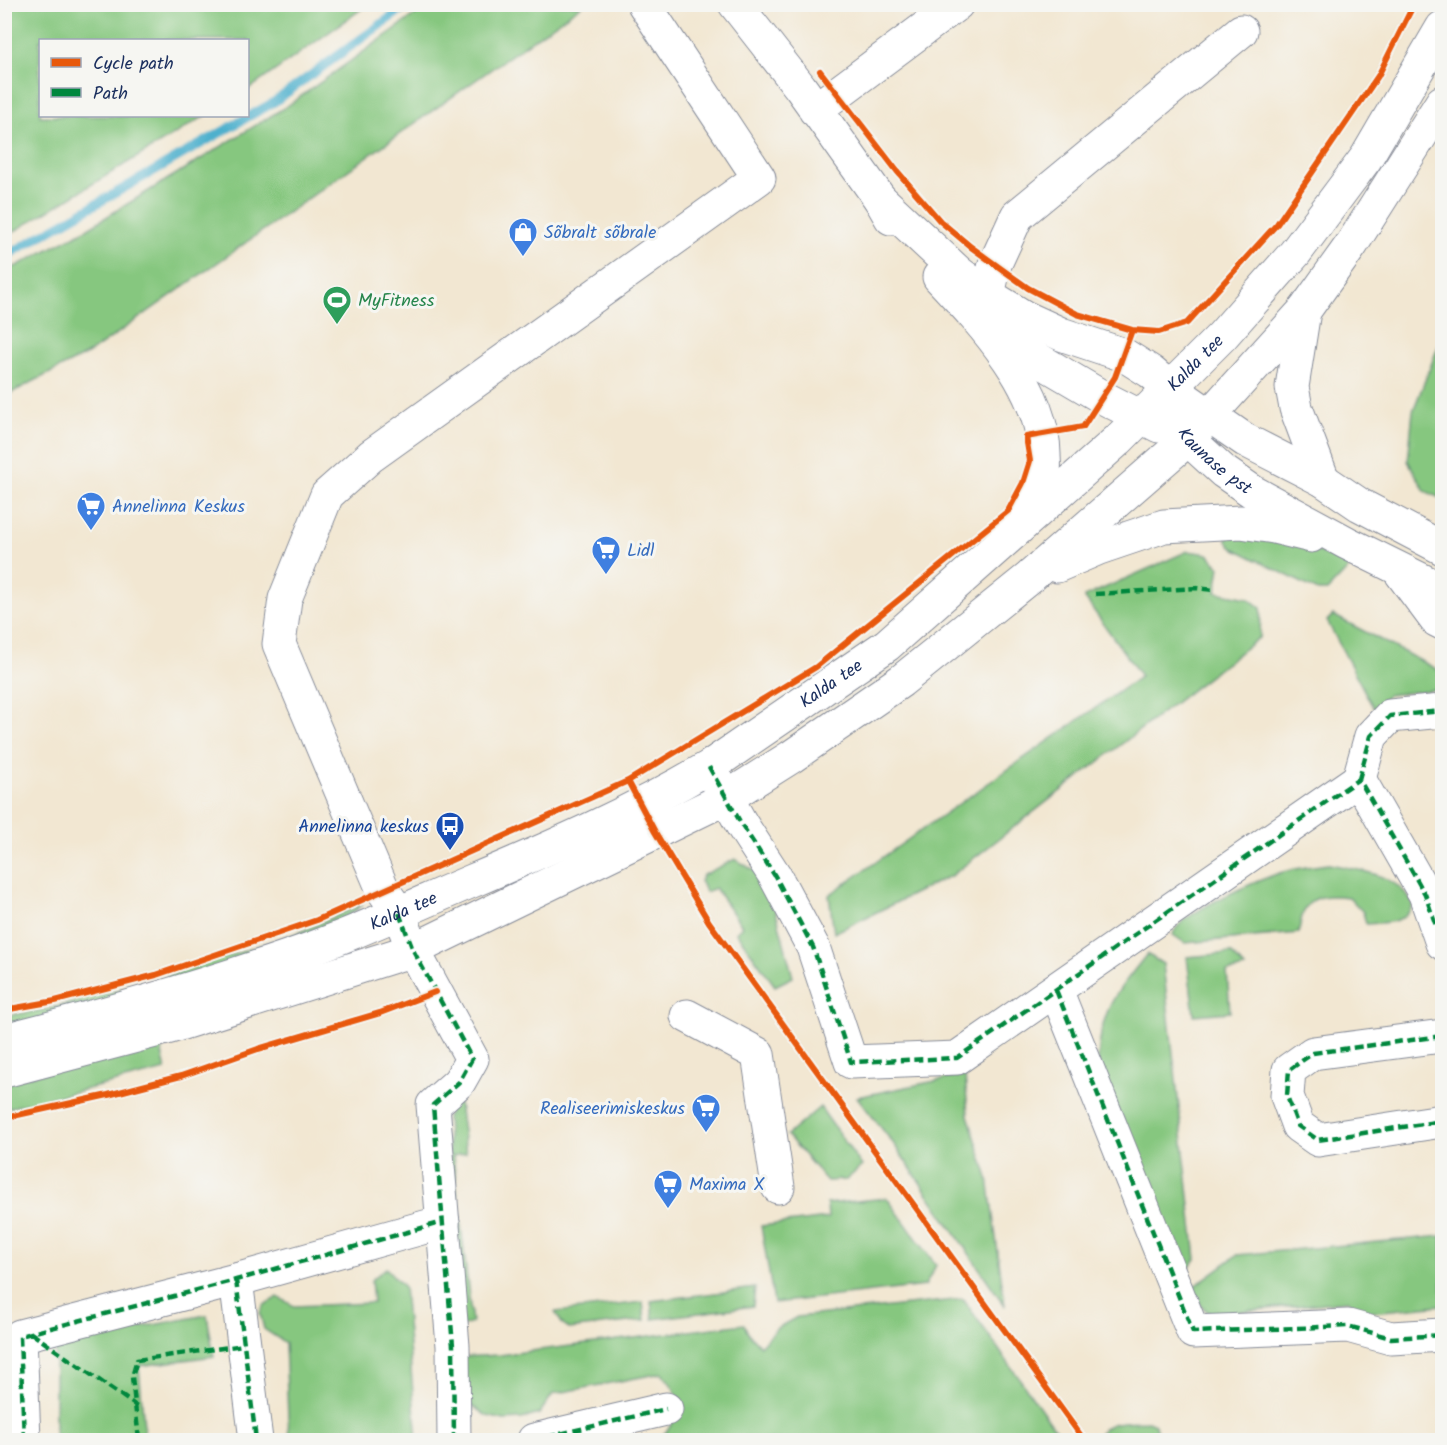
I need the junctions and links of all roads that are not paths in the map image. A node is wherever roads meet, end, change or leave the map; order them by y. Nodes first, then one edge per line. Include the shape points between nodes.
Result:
1 (644, 4) edge
2 (735, 4) edge
3 (957, 4) edge
4 (1443, 28) edge
5 (1241, 31) dead end
6 (1443, 102) edge
7 (815, 110) junction
8 (880, 199) junction
9 (988, 295) junction
10 (1304, 311) junction
11 (987, 329) junction
12 (1170, 388) junction
13 (1141, 417) junction
14 (1198, 427) junction
15 (1323, 480) junction
16 (1006, 540) junction
17 (1347, 543) junction
18 (1443, 548) edge
19 (1396, 567) junction
20 (1443, 569) edge
21 (1030, 577) junction
22 (1443, 591) edge
23 (1443, 623) edge
24 (1443, 711) edge
25 (709, 767) junction
26 (1359, 779) junction
27 (726, 798) junction
28 (399, 913) junction
29 (1443, 943) edge
30 (413, 950) junction
31 (1056, 990) junction
32 (687, 1016) dead end
33 (1443, 1036) edge
34 (4, 1040) edge
35 (4, 1071) edge
36 (1443, 1121) edge
37 (778, 1187) dead end
38 (443, 1222) junction
39 (236, 1280) junction
40 (1443, 1335) edge
41 (666, 1409) dead end
42 (24, 1440) edge
43 (256, 1440) edge
44 (454, 1440) edge
45 (534, 1440) edge

1 - 28 street via 759,178 362,464 327,495 285,599 279,644 383,890
2 - 7 street
3 - 7 street
4 - 12 street, Kalda tee via 1366,159 1294,253 1222,336
5 - 9 street via 1017,216 994,264
6 - 10 street, Kalda tee
7 - 8 street
8 - 9 street
8 - 11 street via 906,241
9 - 11 street
9 - 12 street via 1061,334 1124,355
10 - 14 street, Kalda tee
10 - 15 street via 1292,387
11 - 13 street
11 - 16 street via 1022,383 1044,434 1044,472 1034,499
12 - 13 street, Kalda tee
12 - 14 street, Kaunase pst via 1176,416
13 - 14 street
13 - 16 street, Kalda tee
14 - 15 street, Kaunase pst via 1245,440
14 - 17 street, Kaunase pst via 1224,472
14 - 21 street, Kalda tee
15 - 18 street, Kaunase pst via 1388,521
16 - 25 street, Kalda tee via 888,645
17 - 19 street, Kaunase pst
17 - 21 street via 1241,522 1164,526
19 - 20 street
19 - 22 street, Kaunase pst
19 - 23 street via 1436,620
21 - 27 street, Kalda tee via 901,681
24 - 26 street via 1390,716 1371,736
25 - 27 street
25 - 28 street, Kalda tee via 567,841
26 - 29 street via 1425,894
26 - 31 street
27 - 30 street, Kalda tee
27 - 31 street via 813,947 851,1062 957,1058
28 - 30 street
28 - 34 street, Kalda tee via 268,963 112,1013
30 - 35 street, Kalda tee via 170,1027
30 - 38 street via 472,1059 459,1082 434,1105
31 - 40 street via 1193,1332 1348,1326 1391,1338
32 - 37 street via 758,1054
33 - 36 street via 1313,1053 1289,1070 1287,1096 1298,1126 1318,1140
38 - 39 street
38 - 44 street via 453,1346
39 - 42 street via 20,1335
39 - 43 street
41 - 45 street

